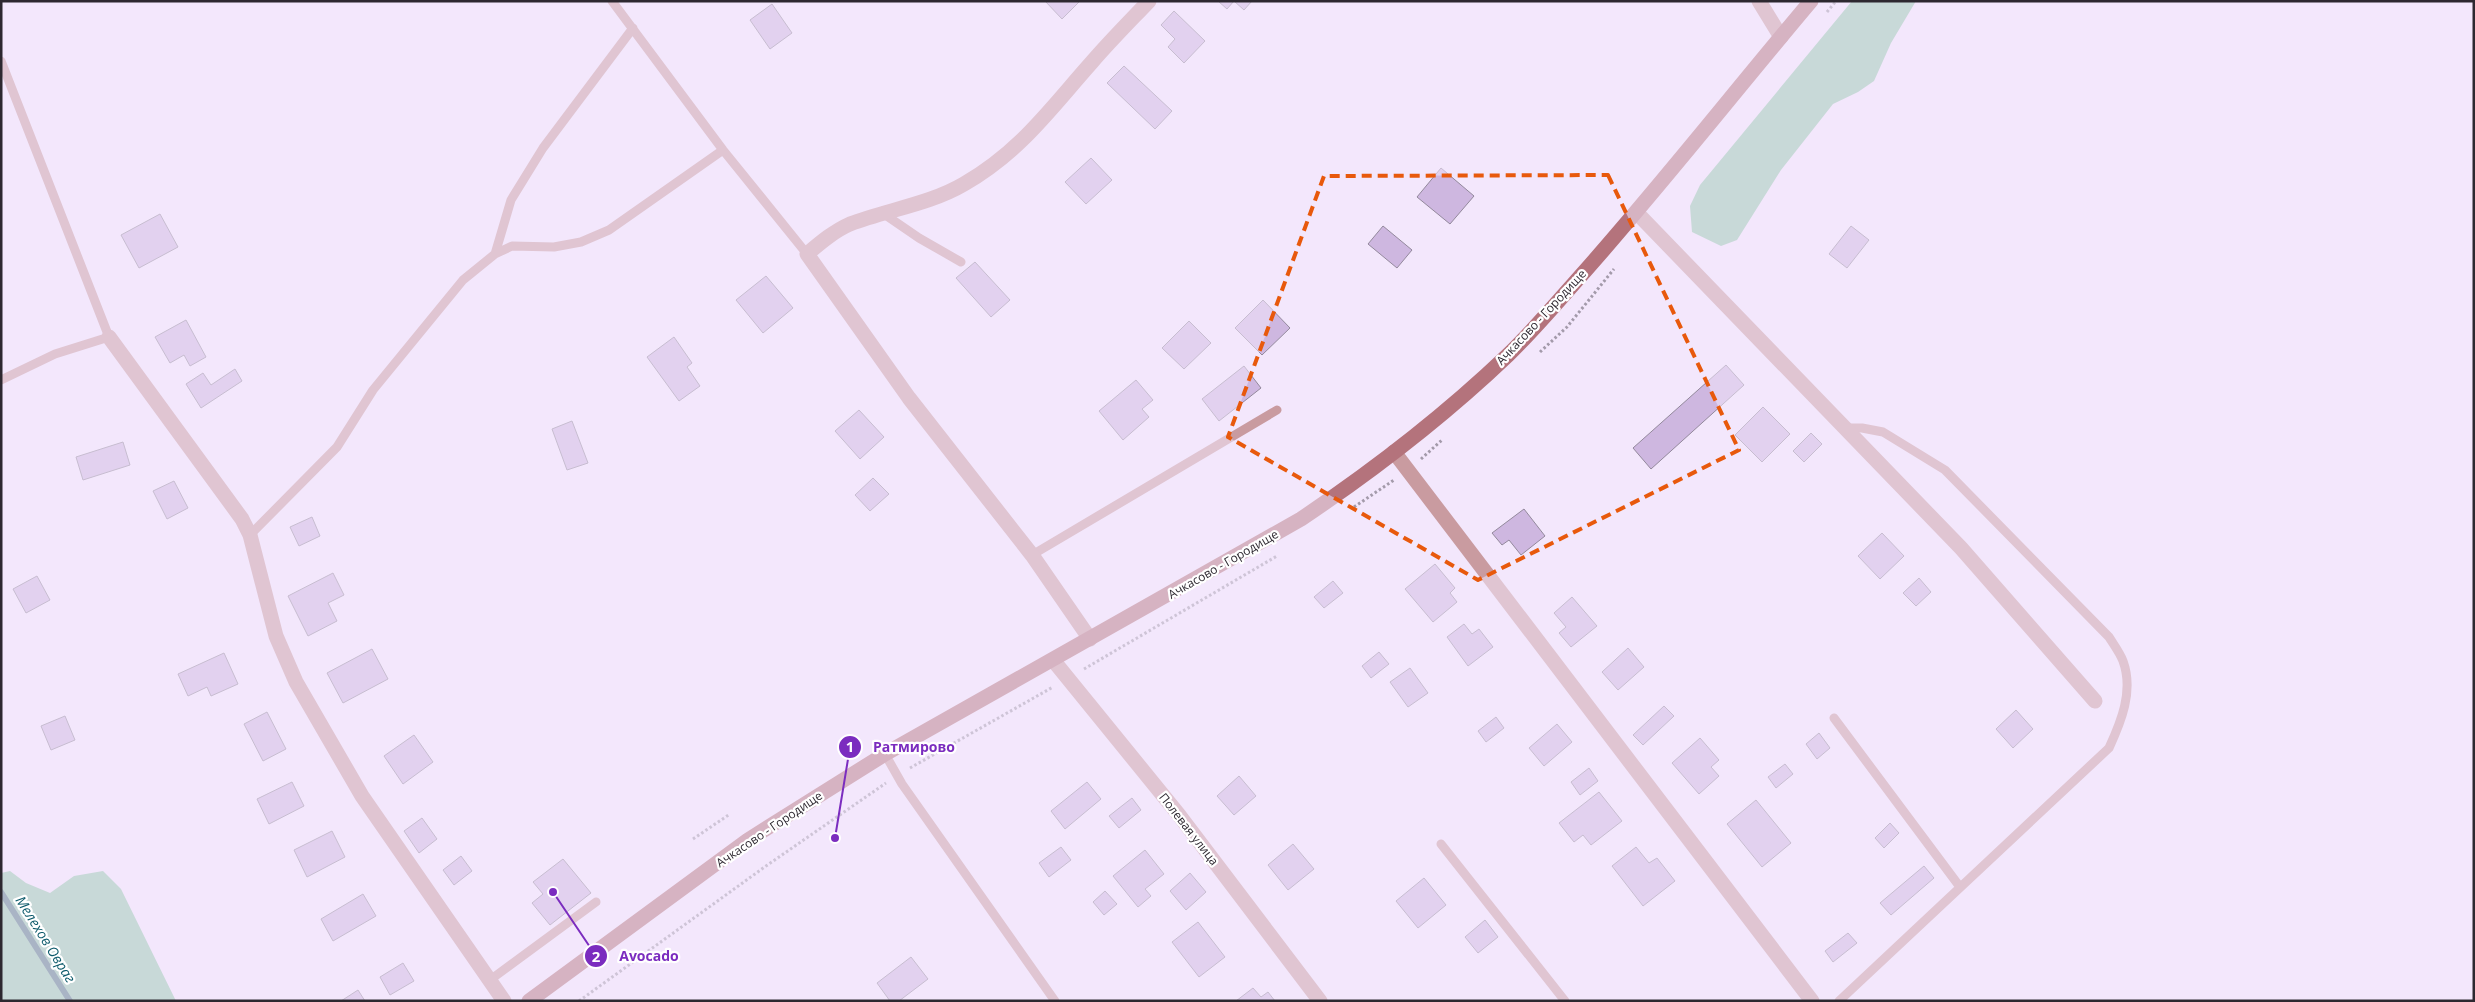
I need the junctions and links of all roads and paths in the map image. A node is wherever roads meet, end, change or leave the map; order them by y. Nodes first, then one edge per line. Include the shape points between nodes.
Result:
1 (612, 1) edge
2 (1149, 1) edge
3 (1758, 1) edge
4 (1811, 1) edge
5 (633, 28) junction
6 (1781, 37) junction
7 (1, 61) edge
8 (723, 150) junction
9 (1637, 213) junction
10 (884, 214) junction
11 (495, 254) junction
12 (807, 254) junction
13 (961, 262) dead end
14 (109, 337) junction
15 (1, 380) edge
16 (1277, 410) dead end
17 (1845, 428) junction
18 (1394, 452) junction
19 (250, 536) junction
20 (1032, 555) junction
21 (1090, 639) junction
22 (1053, 660) junction
23 (1069, 678) junction
24 (2095, 701) dead end
25 (1834, 718) dead end
26 (885, 754) junction
27 (896, 775) junction
28 (730, 814) dead end
29 (693, 839) dead end
30 (1441, 844) dead end
31 (1960, 887) junction
32 (596, 902) dead end
33 (490, 980) junction
34 (504, 1001) edge
35 (529, 1001) edge
36 (578, 1001) edge
37 (1054, 1001) edge
38 (1320, 1001) edge
39 (1566, 1001) edge
40 (1812, 1001) edge
41 (1839, 1001) edge

1 - 5 lane
2 - 10 street via 1027,138 992,167 962,185
3 - 6 street
4 - 6 street, Ачкасово - Городище
5 - 8 lane
5 - 11 lane via 543,148 511,200
6 - 9 street, Ачкасово - Городище
7 - 14 lane
8 - 11 lane via 608,230 581,242 554,247 512,246
8 - 12 lane
9 - 17 street
9 - 18 street, Ачкасово - Городище via 1509,354
10 - 12 street via 849,225 825,238
10 - 13 lane
11 - 19 lane via 463,280 425,325 373,390 337,447
12 - 20 street via 909,398
14 - 15 lane via 55,354
14 - 19 street via 242,519
16 - 20 lane
17 - 24 street via 1961,548
17 - 31 lane via 1883,432 1945,470 2109,637 2123,662 2126,685 2123,718 2109,748
18 - 21 street, Ачкасово - Городище via 1354,484 1301,519
18 - 40 street
19 - 33 street via 276,636 296,682 362,796
20 - 21 street
21 - 22 street, Ачкасово - Городище
22 - 23 street, Полевая улица
22 - 26 street, Ачкасово - Городище
23 - 27 path
23 - 38 street, Полевая улица via 1179,815
25 - 31 lane
26 - 27 lane
26 - 35 street, Ачкасово - Городище via 748,840
27 - 36 path
27 - 37 lane
28 - 29 path
30 - 39 lane
31 - 41 lane
32 - 33 lane
33 - 34 street

